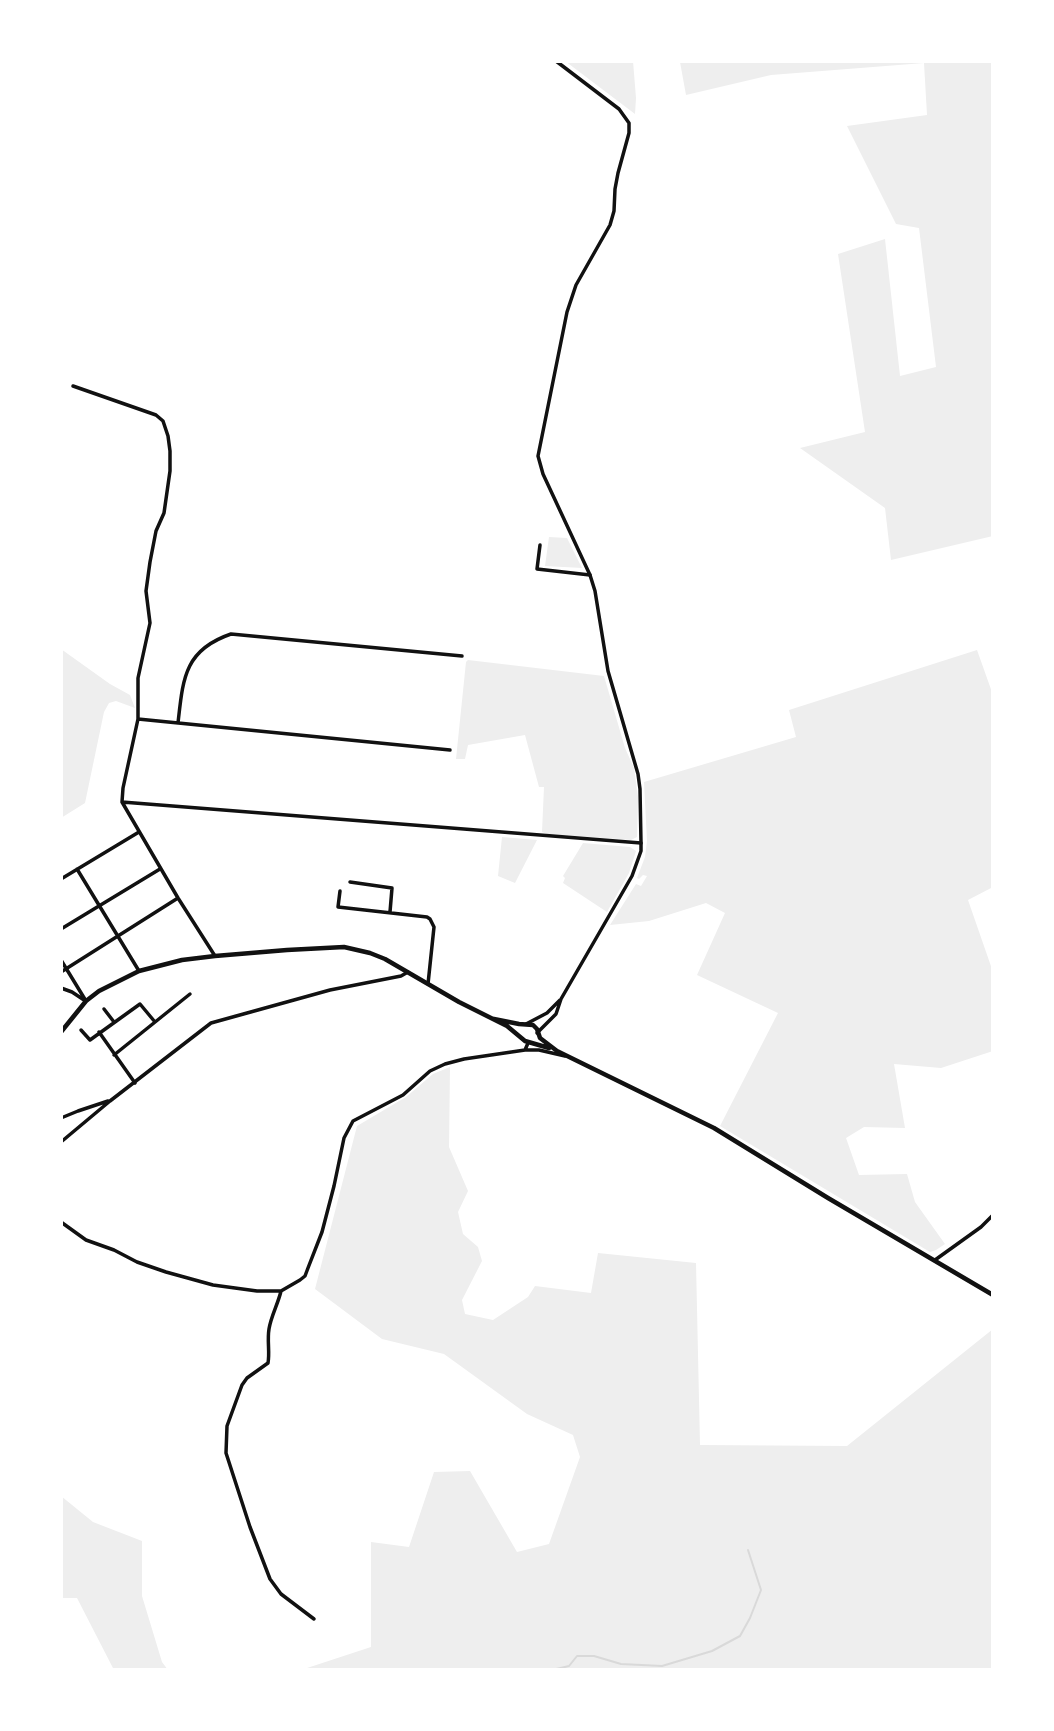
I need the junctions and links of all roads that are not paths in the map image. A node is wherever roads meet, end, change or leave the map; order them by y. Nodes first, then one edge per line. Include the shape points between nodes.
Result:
1 (556, 61) edge
2 (73, 386) dead end
3 (540, 545) dead end
4 (590, 575) junction
5 (462, 656) dead end
6 (138, 719) junction
7 (178, 723) junction
8 (450, 750) dead end
9 (122, 802) junction
10 (139, 832) junction
11 (641, 843) junction
12 (77, 869) junction
13 (160, 869) junction
14 (61, 878) edge
15 (350, 882) dead end
16 (340, 891) dead end
17 (178, 898) junction
18 (99, 906) junction
19 (390, 912) junction
20 (61, 929) edge
21 (117, 936) junction
22 (215, 956) junction
23 (61, 960) edge
24 (67, 968) junction
25 (139, 971) junction
26 (61, 972) edge
27 (408, 972) junction
28 (428, 984) junction
29 (61, 988) edge
30 (190, 995) dead end
31 (561, 999) junction
32 (86, 1001) junction
33 (104, 1009) dead end
34 (494, 1019) junction
35 (114, 1022) junction
36 (155, 1022) junction
37 (526, 1024) junction
38 (81, 1030) dead end
39 (61, 1032) edge
40 (99, 1032) junction
41 (537, 1033) junction
42 (519, 1035) junction
43 (529, 1042) junction
44 (525, 1050) junction
45 (556, 1051) junction
46 (114, 1055) junction
47 (570, 1058) junction
48 (135, 1083) junction
49 (110, 1101) junction
50 (78, 1111) junction
51 (61, 1118) edge
52 (88, 1119) junction
53 (61, 1142) edge
54 (993, 1215) edge
55 (61, 1222) edge
56 (933, 1261) junction
57 (281, 1291) junction
58 (993, 1295) edge
59 (314, 1619) dead end

1 - 4 street via 619,108 629,123 614,211 567,312 538,456
2 - 6 street via 156,415 168,436 170,471 146,591 150,623 138,678
3 - 4 street via 537,569
4 - 11 street via 608,671 638,774
5 - 7 street via 231,634 206,646 186,671
6 - 7 street
6 - 9 street
7 - 8 street
9 - 10 street
9 - 11 street
10 - 12 street
10 - 13 street
11 - 31 street via 632,876
12 - 14 street
12 - 18 street
13 - 17 street
13 - 18 street
15 - 19 street via 392,888
16 - 19 street via 338,907
17 - 21 street
17 - 22 street
18 - 20 street
18 - 21 street
19 - 28 street via 427,917 434,926
21 - 24 street
21 - 25 street
22 - 25 main road
22 - 27 main road via 344,947 370,953
23 - 24 street
24 - 26 street
24 - 32 street
25 - 32 main road
27 - 28 main road
27 - 48 street via 211,1023
28 - 34 main road
29 - 32 street
30 - 36 street
31 - 37 street
31 - 41 street via 556,1014
32 - 39 main road
33 - 35 street
34 - 37 main road
34 - 42 main road
35 - 36 street via 140,1004
35 - 40 street
36 - 46 street
37 - 41 main road via 533,1025
37 - 42 main road
38 - 40 street via 90,1040
40 - 46 street
41 - 43 main road
41 - 45 main road
42 - 43 main road
43 - 44 street
43 - 45 main road
44 - 47 street
44 - 57 street via 445,1064 430,1071 403,1096 353,1121 344,1138 328,1209 305,1276
45 - 47 main road
46 - 48 street
47 - 56 main road via 714,1128
48 - 49 street
49 - 50 street
49 - 52 street
50 - 51 street
50 - 52 street
52 - 53 street
54 - 56 street
55 - 57 street via 86,1240 166,1272 213,1285
56 - 58 main road
57 - 59 street via 269,1330 268,1363 242,1385 228,1426 226,1453 270,1579 281,1594

